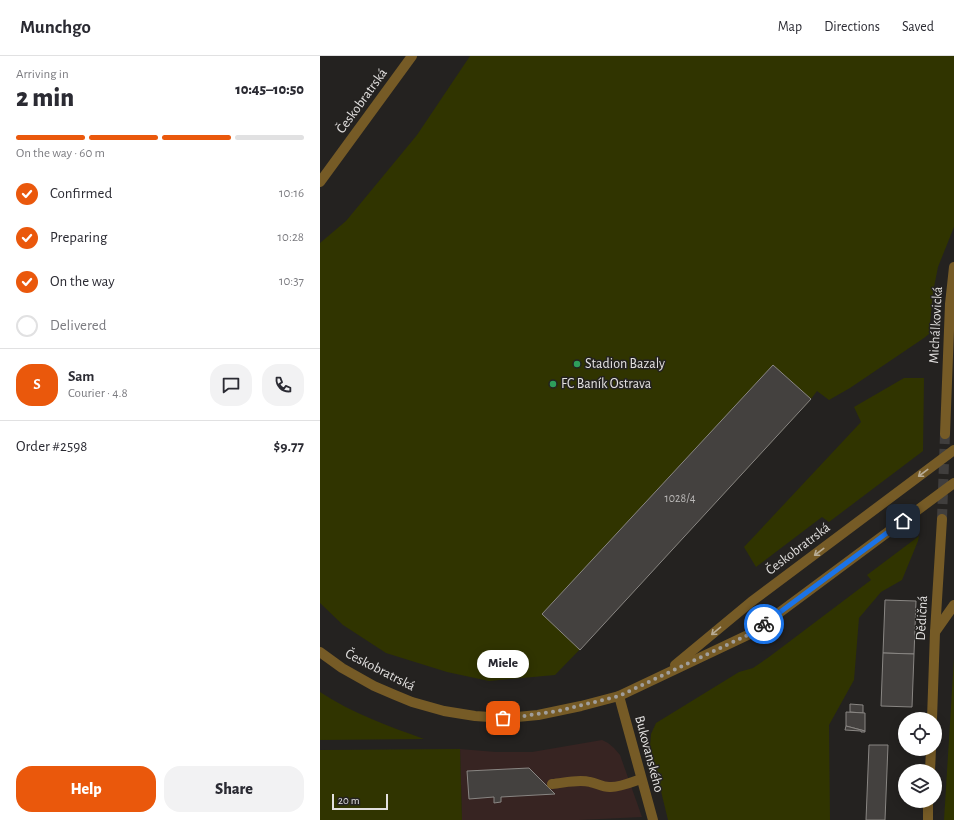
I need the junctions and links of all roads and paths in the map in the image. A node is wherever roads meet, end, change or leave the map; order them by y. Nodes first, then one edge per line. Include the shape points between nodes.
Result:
1 (412, 56) edge
2 (320, 182) edge
3 (954, 267) edge
4 (952, 304) edge
5 (951, 385) edge
6 (945, 434) tunnel mouth
7 (954, 450) edge
8 (954, 483) edge
9 (942, 519) tunnel mouth
10 (954, 605) edge
11 (935, 632) junction
12 (320, 652) edge
13 (663, 675) junction
14 (619, 696) junction
15 (932, 712) edge
16 (642, 778) junction
17 (552, 784) dead end
18 (928, 808) edge
19 (653, 820) edge
20 (928, 820) edge

1 - 2 street, Českobratrská
3 - 4 street, Michálkovická
4 - 5 street, Michálkovická
5 - 6 street
7 -> 13 street, Českobratrská via 751,602
8 - 13 street, Českobratrská via 752,633
9 - 11 street, Dědičná
10 - 11 street
11 - 15 street, Dědičná
12 - 14 street, Českobratrská via 358,678 395,695 434,708 475,716 510,718 538,715
13 - 14 street, Českobratrská
14 - 16 street, Bukovanského
16 - 17 street via 612,787 582,781
16 - 19 street, Bukovanského
18 - 20 street

